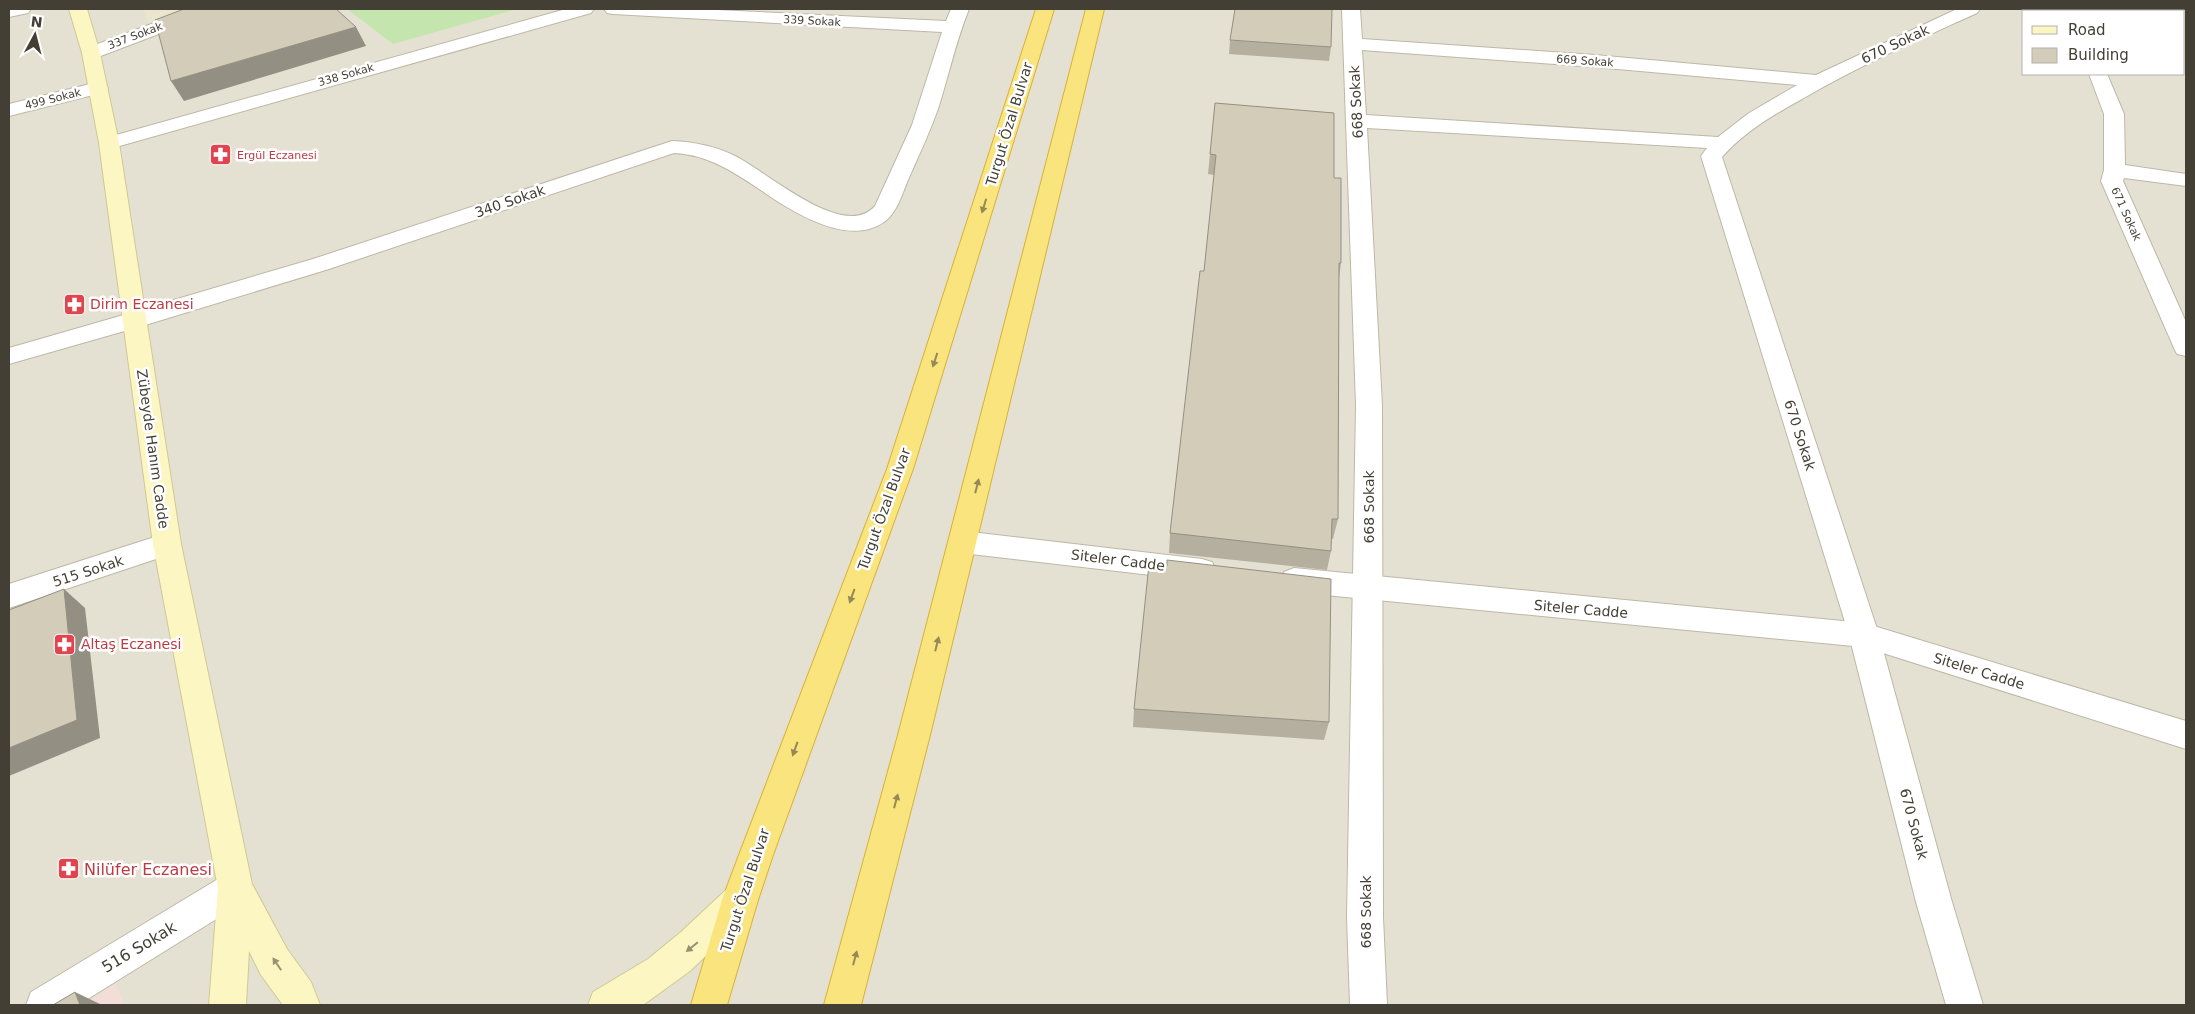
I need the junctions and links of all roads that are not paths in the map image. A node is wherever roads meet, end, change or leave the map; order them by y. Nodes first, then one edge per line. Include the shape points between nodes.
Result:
1 (22, 9) edge
2 (78, 9) edge
3 (208, 9) edge
4 (584, 9) edge
5 (613, 9) edge
6 (960, 9) edge
7 (1046, 9) edge
8 (1095, 9) edge
9 (1351, 9) edge
10 (1971, 9) edge
11 (9, 12) edge
12 (951, 27) junction
13 (1353, 44) junction
14 (91, 52) junction
15 (2098, 75) edge
16 (1818, 81) junction
17 (98, 88) junction
18 (9, 110) edge
19 (1357, 121) junction
20 (109, 143) junction
21 (1722, 143) junction
22 (2114, 170) junction
23 (2186, 180) edge
24 (134, 320) junction
25 (2186, 348) edge
26 (9, 356) edge
27 (962, 542) junction
28 (167, 544) junction
29 (1230, 573) edge
30 (1269, 578) edge
31 (1368, 589) junction
32 (9, 596) edge
33 (1864, 635) junction
34 (2186, 735) edge
35 (235, 888) junction
36 (740, 900) junction
37 (306, 1002) edge
38 (44, 1005) edge
39 (228, 1005) edge
40 (606, 1005) edge
41 (709, 1005) edge
42 (842, 1005) edge
43 (1368, 1005) edge
44 (1965, 1005) edge

1 - 11 street
2 - 14 main road, Zübeyde Hanım Cadde
3 - 14 street, 337 Sokak
4 - 20 street, 338 Sokak
5 - 12 street, 339 Sokak
6 - 12 street
7 -> 36 highway, Turgut Özal Bulvar via 900,469
27 -> 8 highway
9 - 13 street, 668 Sokak
10 - 16 street, 670 Sokak
12 - 24 street, 340 Sokak via 925,118 888,201 876,218 852,224 829,220 795,203 723,156 696,148 672,146 321,264
13 - 16 street, 669 Sokak
13 - 19 street, 668 Sokak
14 - 17 main road, Zübeyde Hanım Cadde
15 - 22 street, 671 Sokak via 2114,114
16 - 21 street, 670 Sokak via 1763,113
17 - 18 street, 499 Sokak
17 - 20 main road, Zübeyde Hanım Cadde
19 - 21 street
19 - 31 street, 668 Sokak via 1369,405
20 - 24 main road, Zübeyde Hanım Cadde
21 - 33 street, 670 Sokak via 1711,156
22 - 23 street
22 - 25 street, 671 Sokak via 2112,181
24 - 26 street, 340 Sokak
24 - 28 main road, Zübeyde Hanım Cadde
27 - 29 street, Siteler Cadde
42 -> 27 highway
28 - 32 street, 515 Sokak
28 - 35 main road, Zübeyde Hanım Cadde
30 - 31 street, Siteler Cadde
31 - 33 street, Siteler Cadde
31 - 43 street, 668 Sokak via 1365,916
33 - 34 street, Siteler Cadde
33 - 44 street, 670 Sokak via 1934,902
37 -> 35 main road, Zübeyde Hanım Cadde via 274,962
35 - 38 street, 516 Sokak
35 - 39 main road, Zübeyde Hanım Cadde
36 -> 40 main road via 696,944 630,994
36 - 41 highway, Turgut Özal Bulvar

